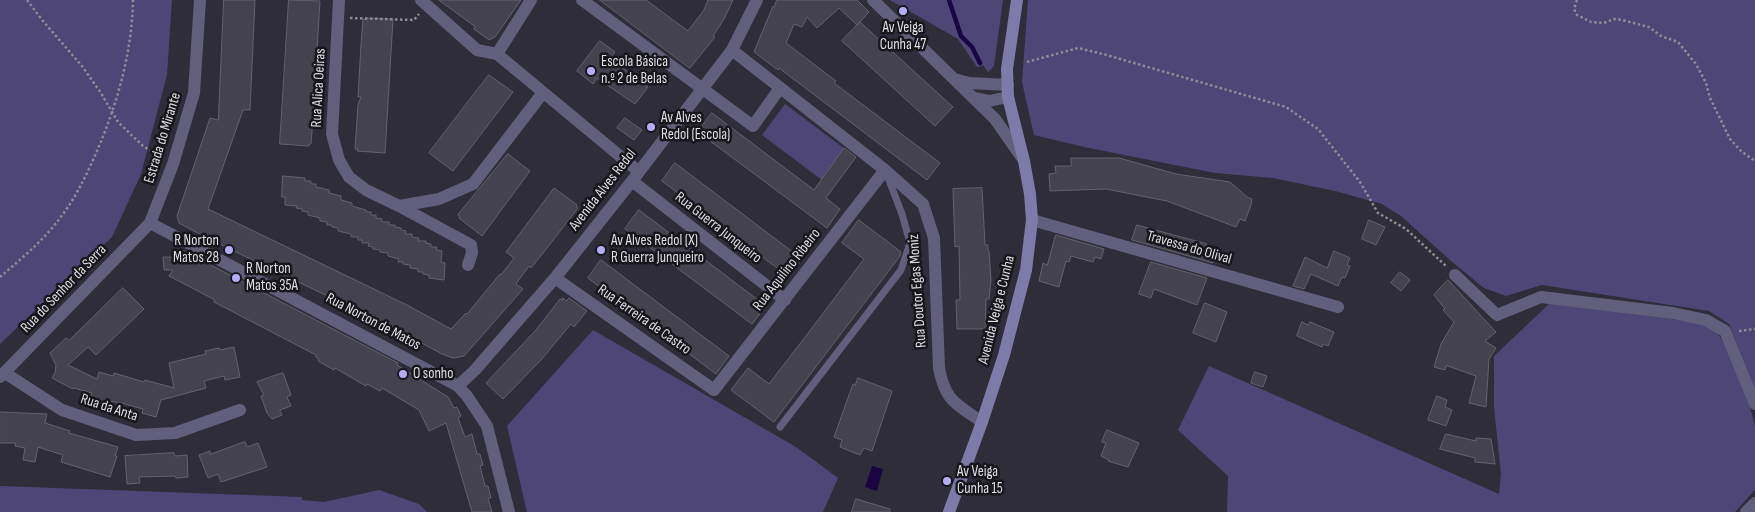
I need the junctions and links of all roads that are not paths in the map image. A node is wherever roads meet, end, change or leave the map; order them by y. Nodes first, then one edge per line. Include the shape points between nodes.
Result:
1 (200, 0) edge
2 (339, 0) edge
3 (531, 0) edge
4 (582, 0) edge
5 (758, 0) edge
6 (873, 0) edge
7 (1017, 0) edge
8 (424, 3) edge
9 (732, 50) junction
10 (497, 54) junction
11 (954, 79) junction
12 (780, 88) junction
13 (701, 89) junction
14 (1008, 91) junction
15 (542, 94) junction
16 (972, 97) junction
17 (1024, 161) junction
18 (885, 170) junction
19 (635, 176) junction
20 (399, 206) junction
21 (1032, 220) junction
22 (150, 223) junction
23 (468, 265) dead end
24 (1455, 275) road end
25 (555, 278) junction
26 (785, 300) junction
27 (1338, 308) dead end
28 (2, 375) edge
29 (458, 386) junction
30 (714, 390) joint
31 (1755, 404) edge
32 (240, 410) dead end
33 (982, 422) junction
34 (780, 427) dead end
35 (1755, 503) edge
36 (509, 512) edge
37 (949, 512) edge
38 (1746, 512) edge

1 - 22 street, Estrada do Mirante via 194,93 173,164
2 - 20 street, Rua Alica Oeiras via 332,134 339,160 349,177 366,190
3 - 10 street
4 - 13 street
5 - 9 street, Avenida Alves Redol
6 - 11 street, Avenida Veiga e Cunha
7 - 14 street via 1007,69
8 - 10 street via 477,50
9 - 12 street, Rua Doutor Egas Moniz
9 - 13 street, Avenida Alves Redol
10 - 15 street, Rua Guerra Junqueiro
11 - 14 street
11 - 16 street, Avenida Veiga e Cunha
12 - 13 street via 753,126
12 - 18 street, Rua Doutor Egas Moniz
13 - 19 street, Avenida Alves Redol
14 - 16 street via 989,101
14 - 17 street
15 - 19 street, Rua Guerra Junqueiro
15 - 20 street via 473,184 439,198
16 - 17 street, Avenida Veiga e Cunha via 995,119
17 - 21 street, Avenida Veiga e Cunha
18 - 26 street, Rua Aquilino Ribeiro
18 - 33 street, Rua Doutor Egas Moniz via 923,204 934,238 942,385 952,401
18 - 34 lane via 910,243 901,270
19 - 25 street, Avenida Alves Redol
19 - 26 street, Rua Guerra Junqueiro
20 - 23 street, Rua Alica Oeiras via 471,245
21 - 27 street, Travessa do Olival
21 - 33 street, Avenida Veiga e Cunha via 1017,308
22 - 28 street, Rua do Senhor da Serra
22 - 29 street, Rua Norton de Matos
24 - 31 street via 1497,315 1542,297 1706,320 1725,331
25 - 29 street, Avenida Alves Redol
25 - 30 street, Rua Ferreira de Castro
26 - 30 street, Rua Aquilino Ribeiro
28 - 32 street, Rua da Anta via 62,410 136,435 175,433
29 - 36 street, Rua Norton de Matos via 487,426
33 - 37 street, Avenida Veiga e Cunha
35 - 38 street

